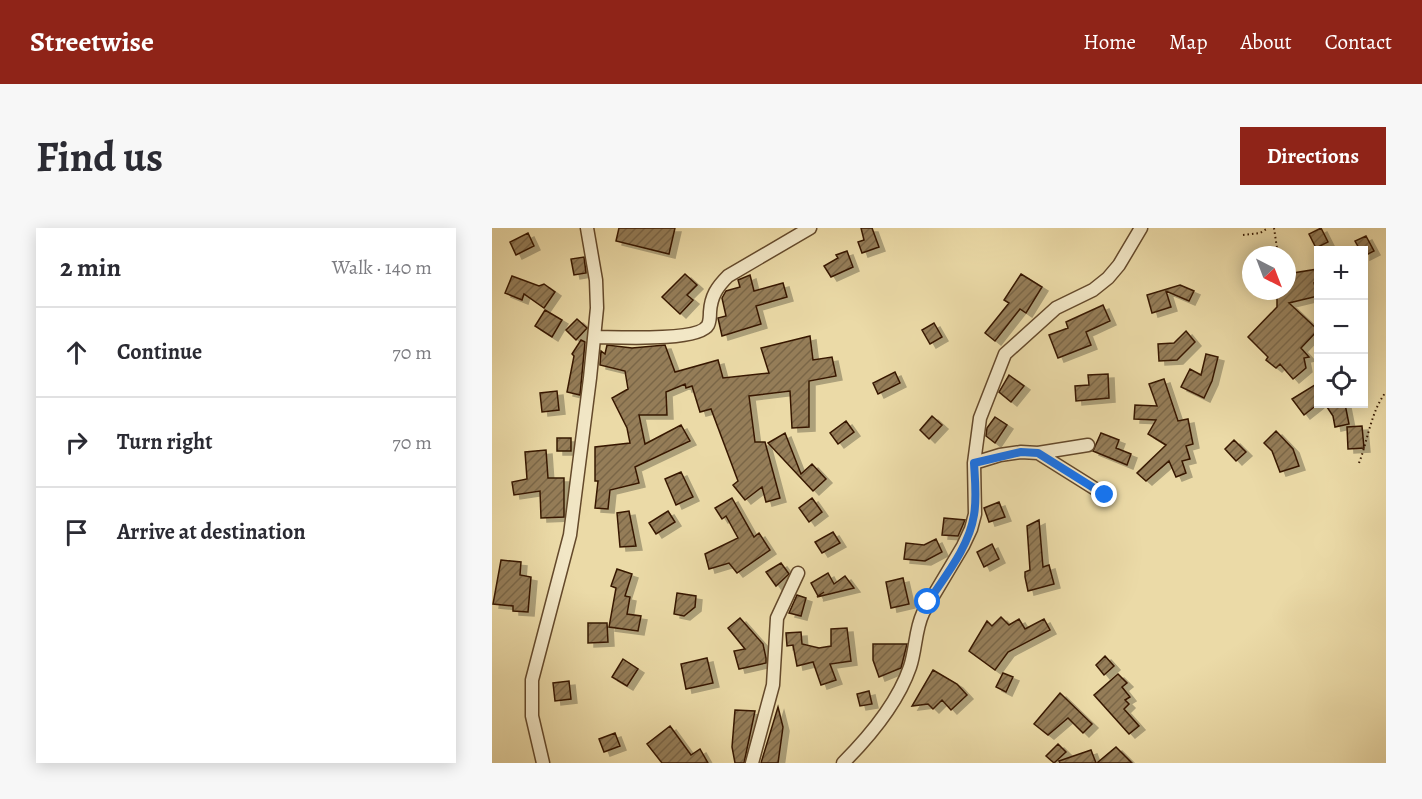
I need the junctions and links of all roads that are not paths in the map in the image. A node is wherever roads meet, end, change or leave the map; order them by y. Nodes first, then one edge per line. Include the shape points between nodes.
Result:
1 (587, 228) edge
2 (810, 228) edge
3 (1141, 228) edge
4 (595, 337) junction
5 (1088, 445) dead end
6 (1038, 453) junction
7 (974, 463) junction
8 (1105, 495) dead end
9 (798, 573) dead end
10 (543, 763) edge
11 (752, 763) edge
12 (843, 763) edge

1 - 4 street via 596,280
2 - 4 street via 728,276 711,299 706,329 682,336
3 - 7 street via 1108,278 1056,308 1005,354 980,418
4 - 10 street via 570,535 532,680 532,716
5 - 6 street
6 - 7 street via 1021,452
6 - 8 street
7 - 12 street via 975,514 967,537 923,613 902,688
9 - 11 street via 777,618 773,685

